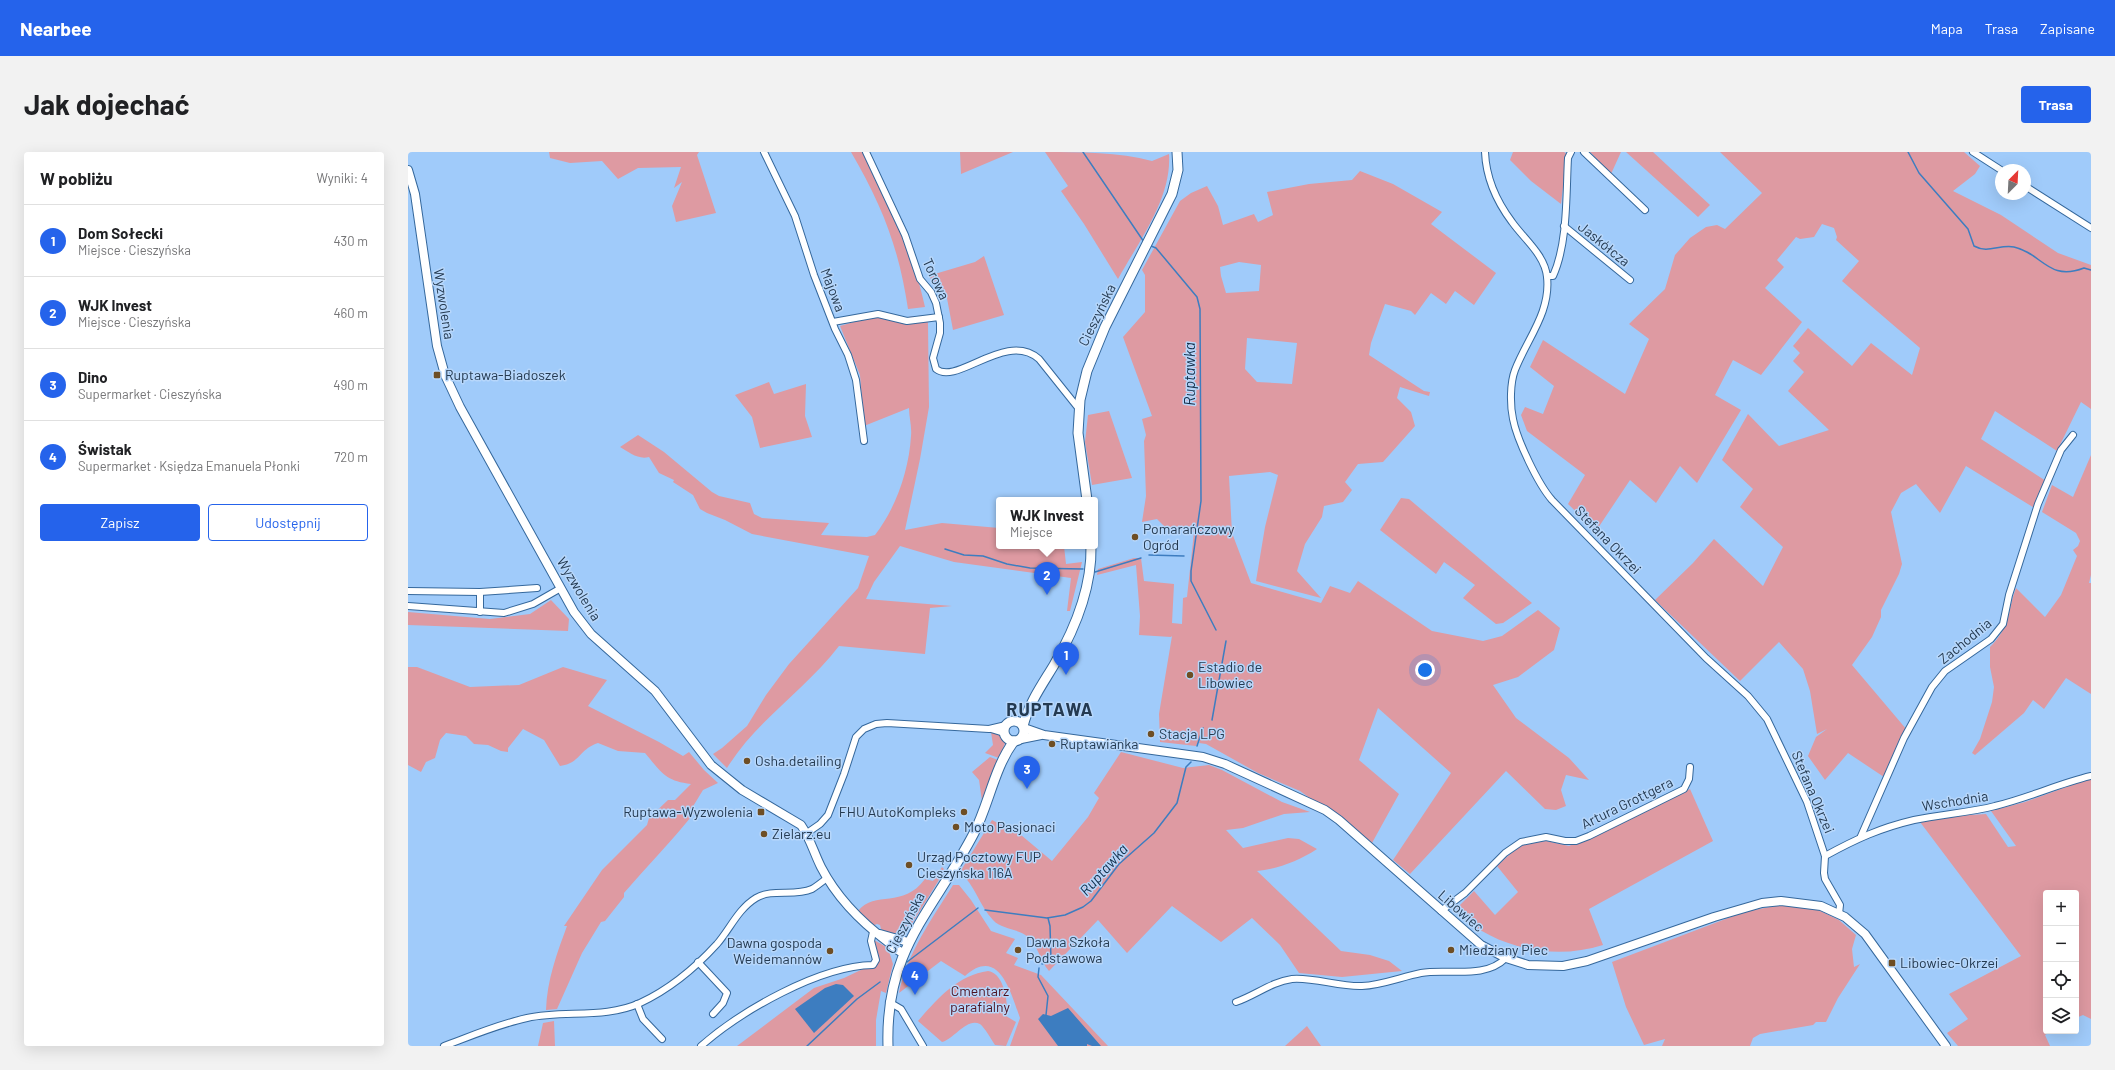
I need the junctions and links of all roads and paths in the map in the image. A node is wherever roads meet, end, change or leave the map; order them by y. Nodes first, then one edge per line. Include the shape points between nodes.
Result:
1 (764, 152) edge
2 (866, 152) edge
3 (1177, 152) edge
4 (1484, 152) edge
5 (1571, 152) edge
6 (1584, 152) edge
7 (1973, 152) edge
8 (1995, 166) edge
9 (408, 170) edge
10 (2031, 190) edge
11 (1645, 210) dead end
12 (1564, 226) junction
13 (2091, 228) edge
14 (1547, 276) junction
15 (1630, 280) dead end
16 (939, 317) junction
17 (833, 322) junction
18 (1079, 409) junction
19 (2073, 435) dead end
20 (864, 441) dead end
21 (1087, 497) edge
22 (1091, 549) edge
23 (537, 588) dead end
24 (561, 588) junction
25 (408, 590) edge
26 (480, 592) junction
27 (408, 606) edge
28 (480, 612) junction
29 (1021, 725) junction
30 (1011, 735) junction
31 (1044, 735) junction
32 (1690, 767) dead end
33 (2091, 776) edge
34 (807, 833) junction
35 (1860, 836) junction
36 (1825, 856) junction
37 (827, 878) junction
38 (1441, 912) junction
39 (1839, 914) junction
40 (873, 932) junction
41 (908, 942) junction
42 (903, 953) junction
43 (1506, 958) junction
44 (698, 962) junction
45 (890, 1002) junction
46 (1236, 1002) dead end
47 (637, 1004) junction
48 (713, 1014) dead end
49 (662, 1039) dead end
50 (444, 1046) edge
51 (701, 1046) edge
52 (888, 1046) edge
53 (923, 1046) edge
54 (1946, 1046) edge

1 - 17 street, Majowa via 795,216
2 - 16 street, Torowa via 905,235 920,278 934,298
3 - 18 main road, Cieszyńska via 1178,170 1172,194 1095,349
4 - 14 street, Stefana Okrzei via 1490,180 1503,209 1532,245
5 - 12 street, Jaskółcza via 1568,158
6 - 11 street
7 - 8 street
9 - 24 street, Wyzwolenia via 415,194 437,346 445,375 460,407
10 - 13 street
12 - 14 street, Jaskółcza via 1558,265 1552,276
12 - 15 street, Jaskółcza
14 - 36 street, Stefana Okrzei via 1546,301 1515,372 1512,385 1512,418 1538,479 1544,491 1617,567 1756,705 1775,735 1807,802
16 - 17 street via 907,321 878,314
16 - 18 street, Torowa via 940,333 933,358 934,367 938,371 971,365 1007,351 1025,351 1039,359
17 - 20 street, Majowa via 856,380
18 - 21 main road, Cieszyńska via 1079,448
19 - 35 street, Zachodnia via 2061,450 2038,504 2009,595 2003,624 1991,639 1945,671 1932,687 1904,738
22 - 29 main road via 1085,594 1076,621 1063,650
23 - 26 street
24 - 28 street via 533,604 514,611
24 - 34 street, Wyzwolenia via 574,612 591,634 650,687 711,765 742,790 798,822
25 - 26 street
26 - 28 street
27 - 28 street
29 - 30 main road
29 - 30 main road, Cieszyńska via 1024,732
29 - 31 street, Libowiec
30 - 31 street, Libowiec
30 - 34 street via 989,729 887,723 864,728 856,737 828,815
30 - 41 main road, Cieszyńska via 1005,757 975,831
31 - 38 street, Libowiec via 1176,752 1226,764 1325,810
32 - 38 street, Artura Grottgera via 1689,779 1684,789 1589,836 1576,841 1546,837 1521,842 1505,853 1465,893
33 - 35 street, Wschodnia via 2016,801 1959,814 1915,820
34 - 37 street, Wyzwolenia via 814,854
35 - 36 street, Wschodnia
36 - 39 street, Stefana Okrzei via 1824,873 1840,905
37 - 40 street, Wyzwolenia via 859,919
37 - 44 street via 812,889 769,893 756,899 740,913 718,943
38 - 43 street, Libowiec via 1481,945
39 - 43 street, Libowiec via 1821,906 1801,902 1762,903 1587,961 1564,966 1538,967
39 - 54 street, Libowiec via 1857,926 1874,946
40 - 41 street, Wyzwolenia
40 - 42 street, Wyzwolenia
40 - 51 street via 871,938 876,960 873,965 850,967 774,997 717,1032
41 - 42 main road, Cieszyńska
42 - 45 main road, Cieszyńska via 894,979
43 - 46 street via 1492,968 1422,973 1361,986 1294,979 1280,981
44 - 47 street via 672,983
44 - 48 street via 727,994
45 - 52 main road, Cieszyńska
45 - 53 street via 901,1009
47 - 49 street via 644,1019
47 - 50 street via 612,1012 527,1018

